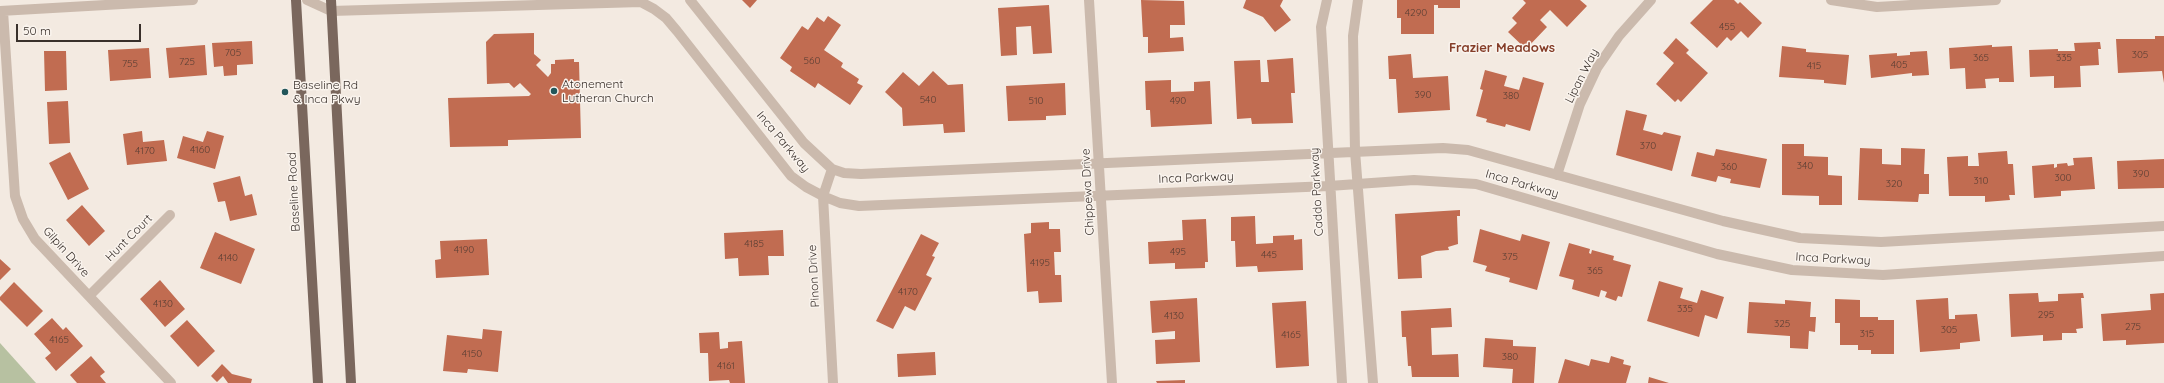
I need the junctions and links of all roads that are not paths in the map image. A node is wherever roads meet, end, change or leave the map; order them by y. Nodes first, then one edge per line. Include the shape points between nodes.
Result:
1 (193, 0) edge
2 (296, 0) edge
3 (307, 0) edge
4 (331, 0) edge
5 (690, 0) edge
6 (1089, 0) edge
7 (1327, 0) edge
8 (1358, 0) edge
9 (1651, 0) edge
10 (1831, 0) edge
11 (1996, 0) edge
12 (141, 1) edge
13 (656, 4) edge
14 (2, 11) edge
15 (331, 11) junction
16 (1355, 151) junction
17 (1327, 152) junction
18 (1100, 163) junction
19 (832, 169) junction
20 (1557, 175) junction
21 (1357, 183) junction
22 (1329, 186) junction
23 (1102, 195) junction
24 (823, 196) junction
25 (170, 215) dead end
26 (2164, 226) edge
27 (2164, 256) edge
28 (88, 296) junction
29 (171, 383) edge
30 (318, 383) edge
31 (351, 383) edge
32 (833, 383) edge
33 (1112, 383) edge
34 (1342, 383) edge
35 (1373, 383) edge

1 - 12 street
2 - 30 main road, Baseline Road
3 - 15 street, Inca Parkway
4 - 15 main road
5 - 19 street, Inca Parkway via 804,143
6 - 18 street, Chippewa Drive
7 - 17 street, Caddo Parkway via 1321,27
8 - 16 street via 1353,36
9 - 20 street, Lipan Way via 1619,36 1597,68 1580,104
10 - 11 street via 1877,7
12 - 14 street
13 - 15 street, Inca Parkway via 641,2
13 - 24 street, Inca Parkway via 792,176
14 - 28 street, Gilpin Drive via 15,196 23,219 35,239
15 - 31 main road
16 - 17 street, Inca Parkway
16 - 20 street, Inca Parkway via 1427,148 1468,150
16 - 21 street
17 - 18 street, Inca Parkway
17 - 22 street, Caddo Parkway
18 - 19 street, Inca Parkway via 861,174
18 - 23 street, Chippewa Drive
19 - 24 street, Pinon Drive
20 - 26 street, Inca Parkway via 1723,221 1800,238 1881,242
21 - 22 street, Inca Parkway
21 - 27 street, Inca Parkway via 1414,180 1476,184 1717,254 1792,270 1883,275
21 - 35 street
22 - 23 street, Inca Parkway
22 - 34 street, Caddo Parkway
23 - 24 street, Inca Parkway via 859,206 840,203
23 - 33 street, Chippewa Drive
24 - 32 street, Pinon Drive
25 - 28 street, Hunt Court
28 - 29 street, Gilpin Drive

